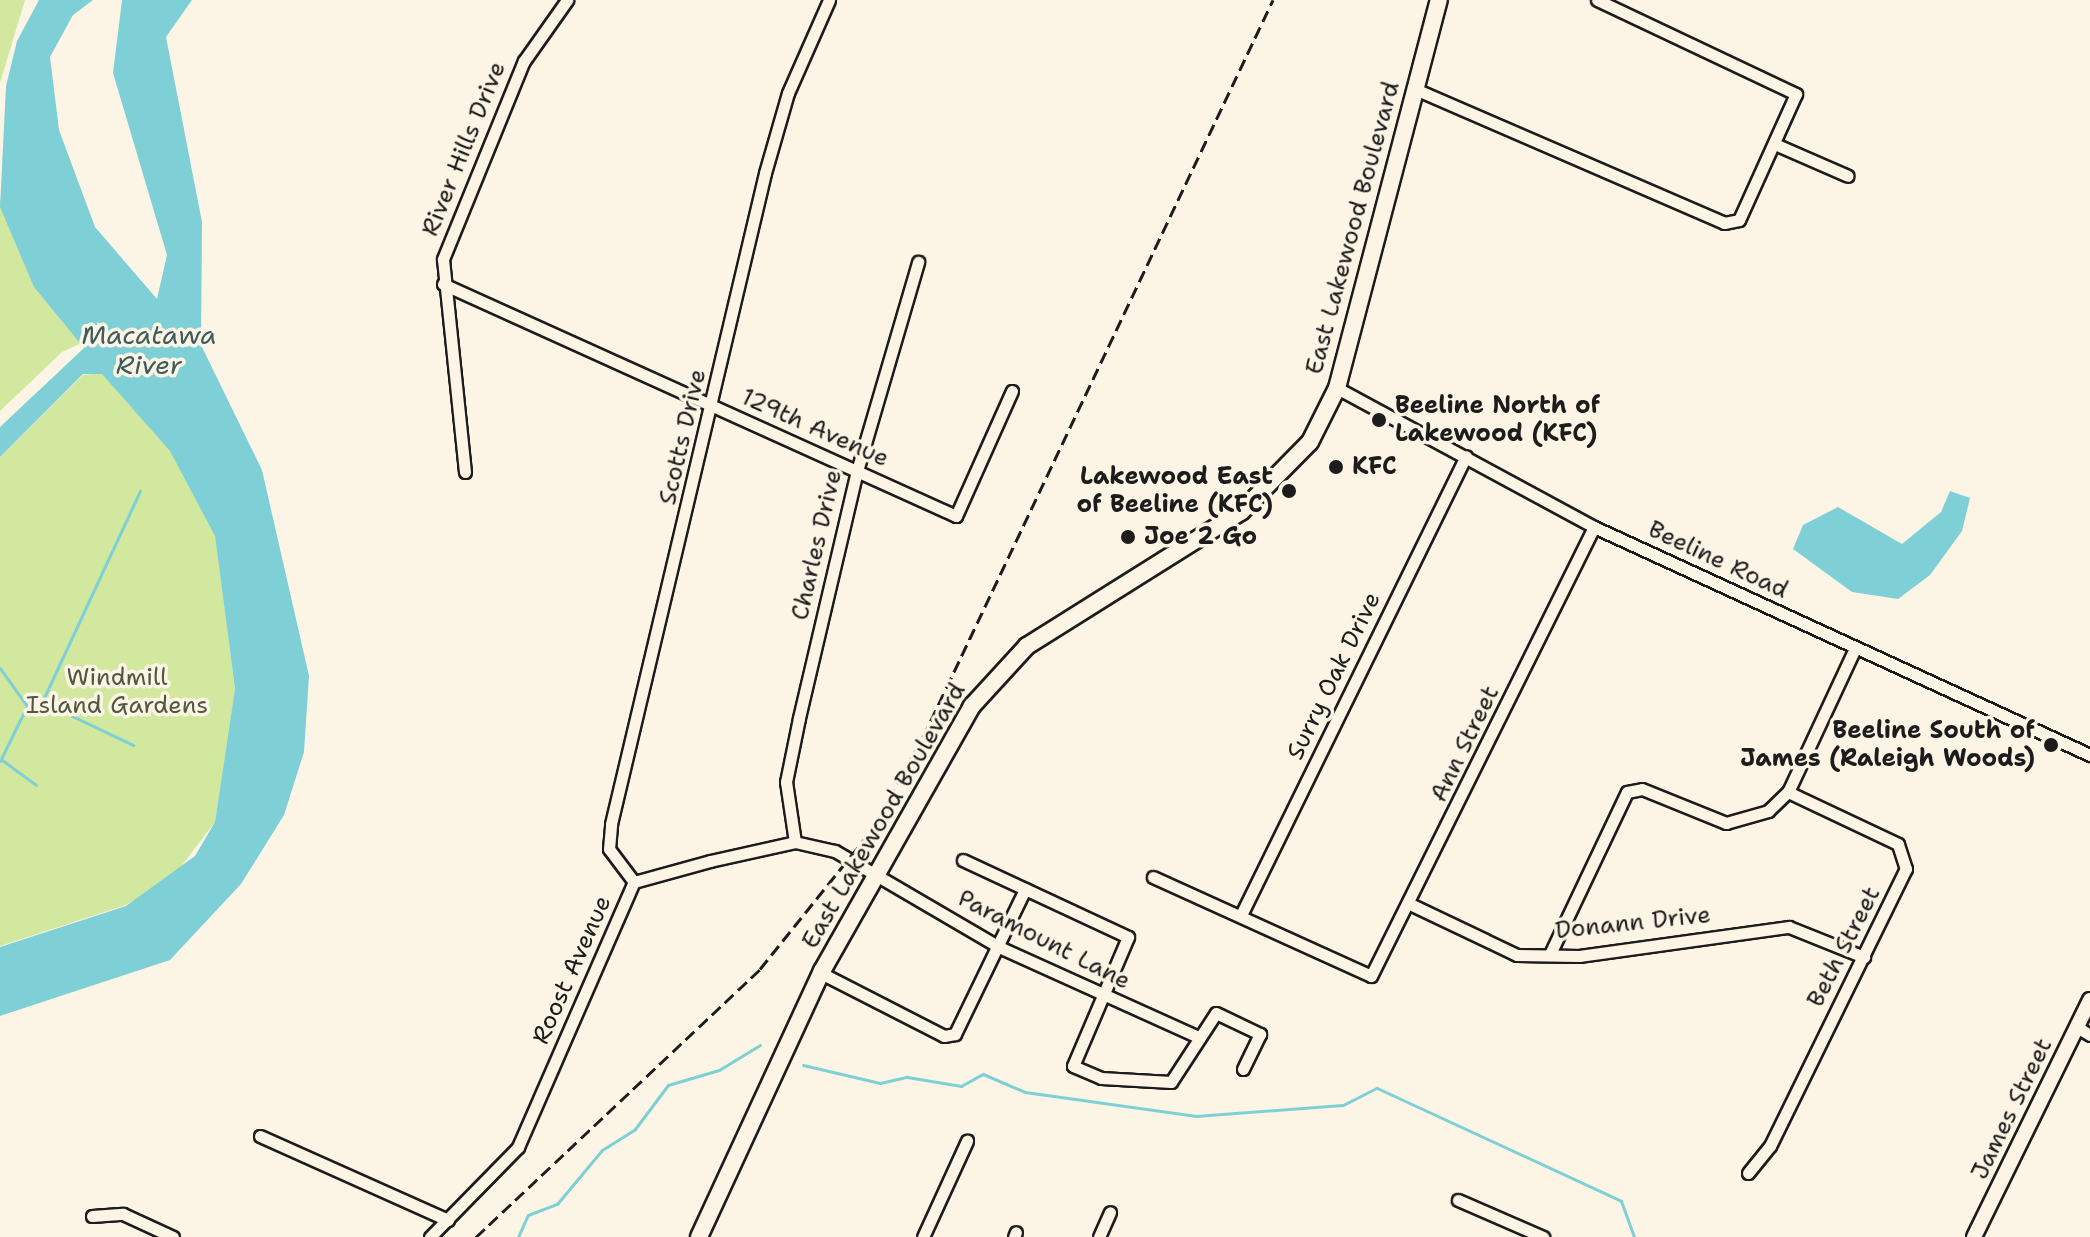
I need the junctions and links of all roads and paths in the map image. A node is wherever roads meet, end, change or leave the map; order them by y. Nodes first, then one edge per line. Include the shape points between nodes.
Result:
1 (567, 0) edge
2 (829, 0) edge
3 (1439, 0) edge
4 (1597, 0) edge
5 (1415, 89) junction
6 (1777, 145) junction
7 (1848, 176) dead end
8 (918, 262) dead end
9 (443, 284) junction
10 (1337, 388) junction
11 (1012, 391) dead end
12 (714, 407) junction
13 (1466, 456) junction
14 (857, 471) junction
15 (465, 472) dead end
16 (1594, 527) junction
17 (1855, 648) junction
18 (2090, 755) edge
19 (1788, 792) junction
20 (795, 842) junction
21 (963, 860) dead end
22 (874, 874) junction
23 (1153, 877) dead end
24 (634, 882) junction
25 (1025, 889) junction
26 (1412, 905) junction
27 (1241, 915) junction
28 (999, 947) junction
29 (1550, 954) junction
30 (1864, 957) junction
31 (821, 973) junction
32 (1102, 996) junction
33 (2090, 1000) edge
34 (2083, 1031) edge
35 (1198, 1037) junction
36 (1243, 1069) dead end
37 (260, 1136) dead end
38 (967, 1141) dead end
39 (1748, 1173) dead end
40 (1458, 1200) dead end
41 (1110, 1212) dead end
42 (92, 1216) dead end
43 (448, 1220) junction
44 (702, 1236) edge
45 (173, 1237) edge
46 (430, 1237) edge
47 (923, 1237) edge
48 (1099, 1237) edge
49 (1543, 1237) edge
50 (1974, 1237) edge

1 - 9 street, River Hills Drive via 524,61 447,248
2 - 12 street, Scotts Drive via 788,93 765,173
3 - 5 main road, East Lakewood Boulevard
4 - 6 street via 1796,94
5 - 6 street via 1724,223 1739,220
5 - 10 main road, East Lakewood Boulevard
6 - 7 street
8 - 14 street, Charles Drive
9 - 12 street, 129th Avenue
9 - 15 street, River Hills Drive
10 - 13 street, Beeline Road
10 - 22 main road, East Lakewood Boulevard via 1310,442 1268,490 1052,627 1007,665 967,714
11 - 14 street, 129th Avenue via 956,516
12 - 14 street, 129th Avenue
12 - 24 street, Scotts Drive via 611,824 609,849
13 - 16 street, Beeline Road
13 - 27 street, Surry Oak Drive
14 - 20 street, Charles Drive via 786,782
16 - 17 street, Beeline Road
16 - 26 street, Ann Street
17 - 18 street, Beeline Road
17 - 19 street
19 - 29 street via 1738,824 1642,789 1627,792
19 - 30 street, Beth Street via 1898,844 1904,856 1901,883
20 - 22 street, Roost Avenue via 835,851
20 - 24 street, Roost Avenue
21 - 25 street
22 - 28 street, Paramount Lane
22 - 31 main road, East Lakewood Boulevard
23 - 27 street
24 - 43 street, Roost Avenue via 518,1147
25 - 28 street
25 - 32 street via 1128,937
26 - 27 street, Ann Street via 1371,976
26 - 29 street, Donann Drive via 1517,955
28 - 31 street via 955,1034 944,1036
28 - 32 street, Paramount Lane
29 - 30 street, Donann Drive via 1789,927
30 - 39 street, Beth Street via 1770,1146
31 - 44 main road, East Lakewood Boulevard
32 - 35 street, Paramount Lane
32 - 35 street via 1073,1066 1087,1072 1171,1082
33 - 34 street, James Street
34 - 50 street, James Street
35 - 36 street via 1216,1013 1260,1034
37 - 43 street
38 - 47 street
40 - 49 street
41 - 48 street
42 - 45 street via 123,1214
43 - 46 street, Roost Avenue

